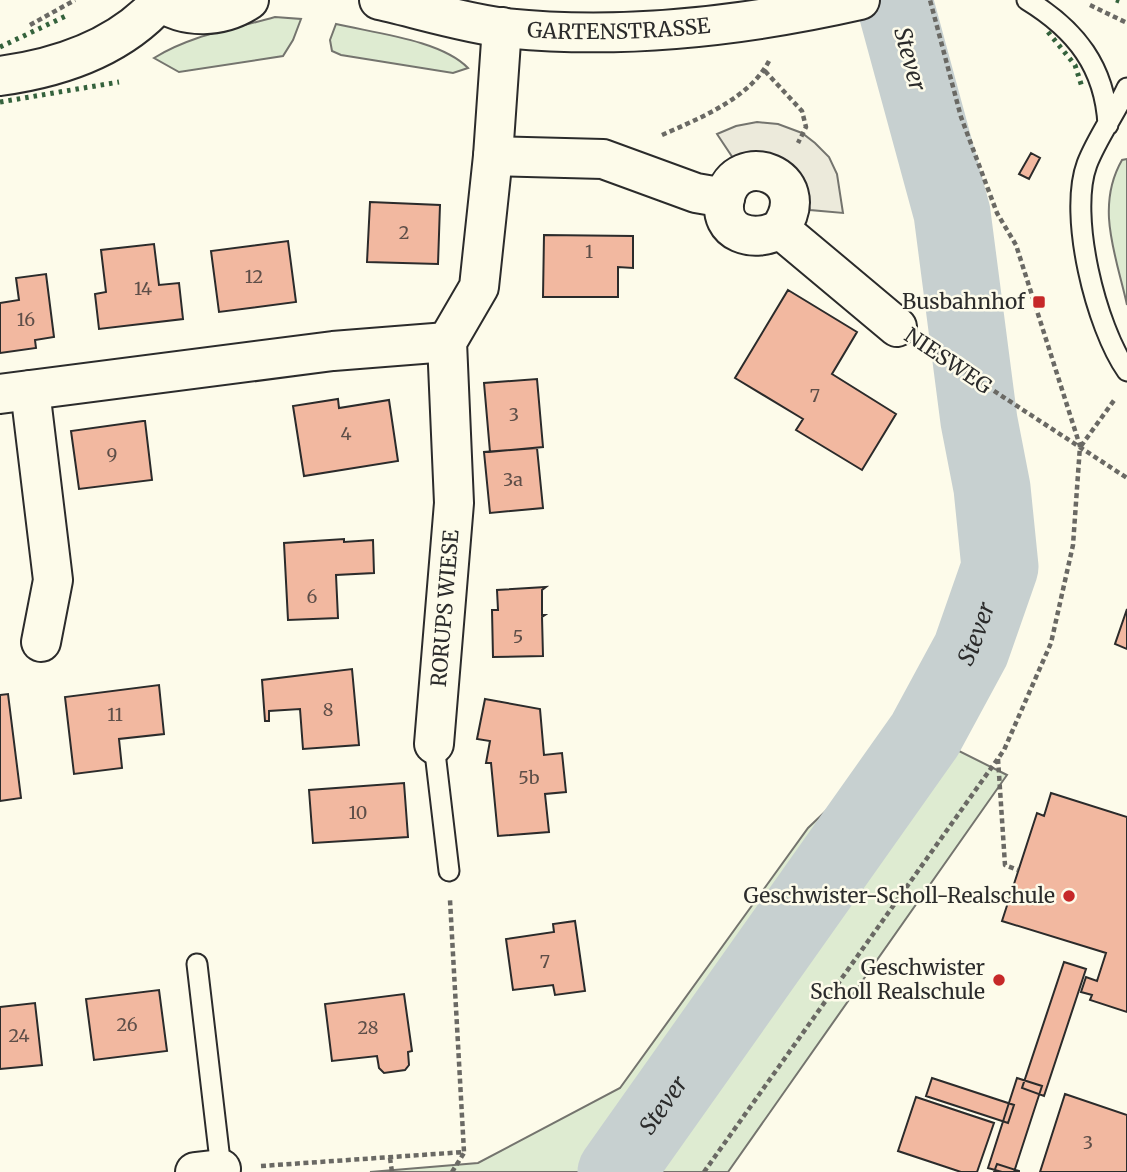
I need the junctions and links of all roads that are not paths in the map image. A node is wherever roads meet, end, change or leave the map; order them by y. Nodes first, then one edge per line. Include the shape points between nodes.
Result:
1 (249, 0) edge
2 (379, 0) edge
3 (1027, 0) edge
4 (159, 1) edge
5 (855, 1) edge
6 (502, 27) junction
7 (0, 76) edge
8 (1127, 88) edge
9 (1108, 127) junction
10 (493, 156) junction
11 (725, 198) junction
12 (780, 229) junction
13 (897, 327) road end
14 (447, 342) junction
15 (1127, 371) edge
16 (15, 392) edge
17 (41, 642) dead end
18 (434, 744) joint
19 (449, 871) road end
20 (197, 964) dead end
21 (208, 1170) edge

1 - 4 street via 207,15 186,13
2 - 6 street, GARTENSTRASSE
3 - 9 lane via 1070,32 1091,61 1107,97
4 - 7 street via 137,25 71,61
5 - 6 street, GARTENSTRASSE via 687,28 576,33
6 - 10 street
8 - 9 lane
9 - 15 lane via 1087,165 1079,206 1083,244 1101,315
10 - 11 street via 603,159 696,193
10 - 14 street via 479,288
11 - 12 street via 727,220 738,232 752,238 767,237
11 - 12 street via 737,177 751,171 765,171 778,178 788,188 792,203
12 - 13 street, NIESWEG
14 - 16 street via 332,351
14 - 18 street, RORUPS WIESE via 454,503
16 - 17 street via 53,580
18 - 19 lane, RORUPS WIESE
20 - 21 lane

